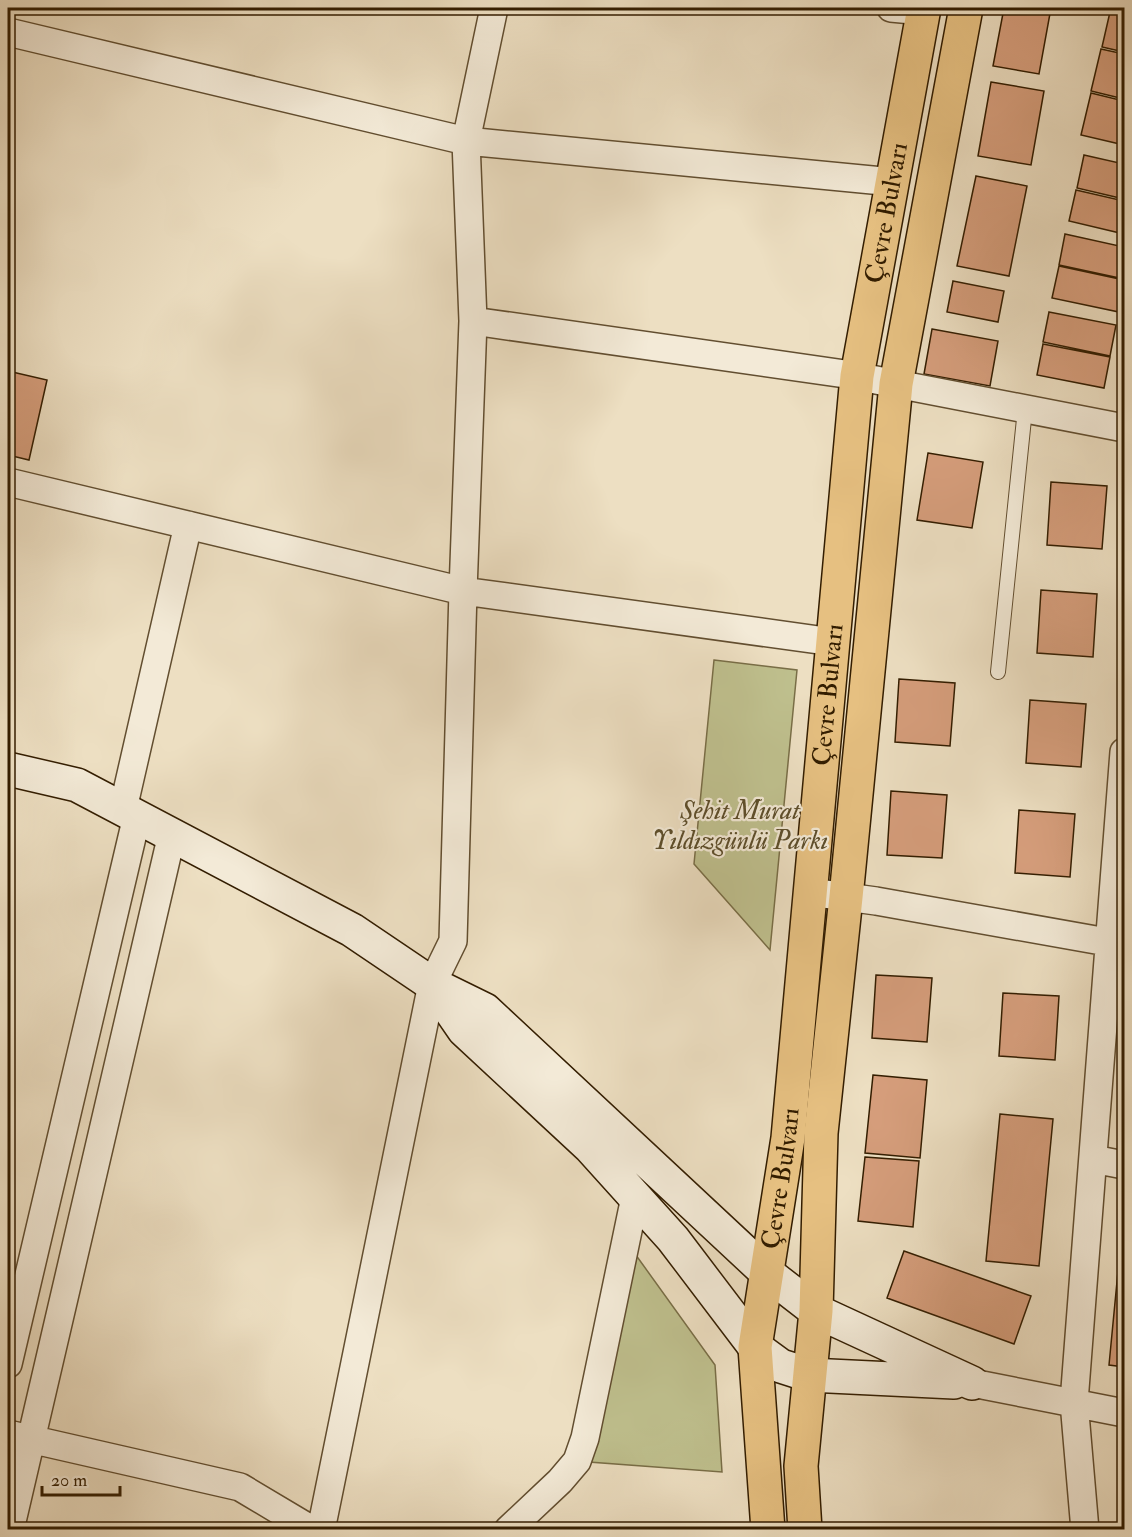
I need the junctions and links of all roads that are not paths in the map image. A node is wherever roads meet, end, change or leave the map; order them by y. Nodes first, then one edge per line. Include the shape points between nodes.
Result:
1 (494, 8) edge
2 (891, 8) edge
3 (966, 8) edge
4 (924, 9) edge
5 (8, 32) edge
6 (466, 141) junction
7 (893, 182) junction
8 (473, 321) junction
9 (856, 376) junction
10 (897, 384) junction
11 (1025, 409) junction
12 (1125, 428) edge
13 (8, 482) edge
14 (188, 525) junction
15 (463, 591) junction
16 (833, 642) junction
17 (998, 672) dead end
18 (1125, 752) edge
19 (8, 769) edge
20 (130, 812) junction
21 (172, 834) junction
22 (810, 892) junction
23 (846, 897) junction
24 (1118, 944) edge
25 (432, 984) junction
26 (1093, 1159) junction
27 (1125, 1165) edge
28 (635, 1197) junction
29 (767, 1273) junction
30 (816, 1311) junction
31 (755, 1347) junction
32 (8, 1364) edge
33 (809, 1375) junction
34 (972, 1383) junction
35 (1074, 1402) junction
36 (1125, 1413) edge
37 (19, 1437) edge
38 (10, 1530) edge
39 (312, 1530) edge
40 (321, 1530) edge
41 (508, 1530) edge
42 (768, 1530) edge
43 (806, 1530) edge
44 (1085, 1530) edge

1 - 6 street
2 - 4 street
3 - 10 main road, Çevre Bulvarı
4 - 7 main road, Çevre Bulvarı
5 - 6 street
6 - 7 street
6 - 8 street
7 - 9 main road, Çevre Bulvarı
8 - 9 street
8 - 15 street
9 - 10 street
9 - 16 main road, Çevre Bulvarı
10 - 11 street
10 - 23 main road, Çevre Bulvarı
11 - 12 street
11 - 17 lane
13 - 14 street
14 - 15 street
14 - 20 street
15 - 16 street
15 - 25 street via 453,941
16 - 22 main road, Çevre Bulvarı
18 - 24 street
19 - 20 street via 77,785
20 - 21 street
20 - 32 street
21 - 25 street via 352,930
21 - 37 street
22 - 23 street
22 - 29 main road, Çevre Bulvarı via 788,1138
23 - 24 street
23 - 30 main road, Çevre Bulvarı via 821,1133
24 - 26 street
25 - 28 street via 464,1030 590,1147
25 - 29 street via 485,1010
25 - 40 street
26 - 27 street
26 - 35 street
28 - 31 street via 673,1239
28 - 41 street via 577,1461
29 - 30 street
29 - 31 main road, Çevre Bulvarı
30 - 33 main road, Çevre Bulvarı
30 - 34 street
31 - 33 street via 781,1366
31 - 42 main road, Çevre Bulvarı
33 - 34 street
33 - 43 main road, Çevre Bulvarı via 801,1466
34 - 35 street
35 - 36 street
35 - 44 street
37 - 38 street
37 - 39 street via 240,1486

